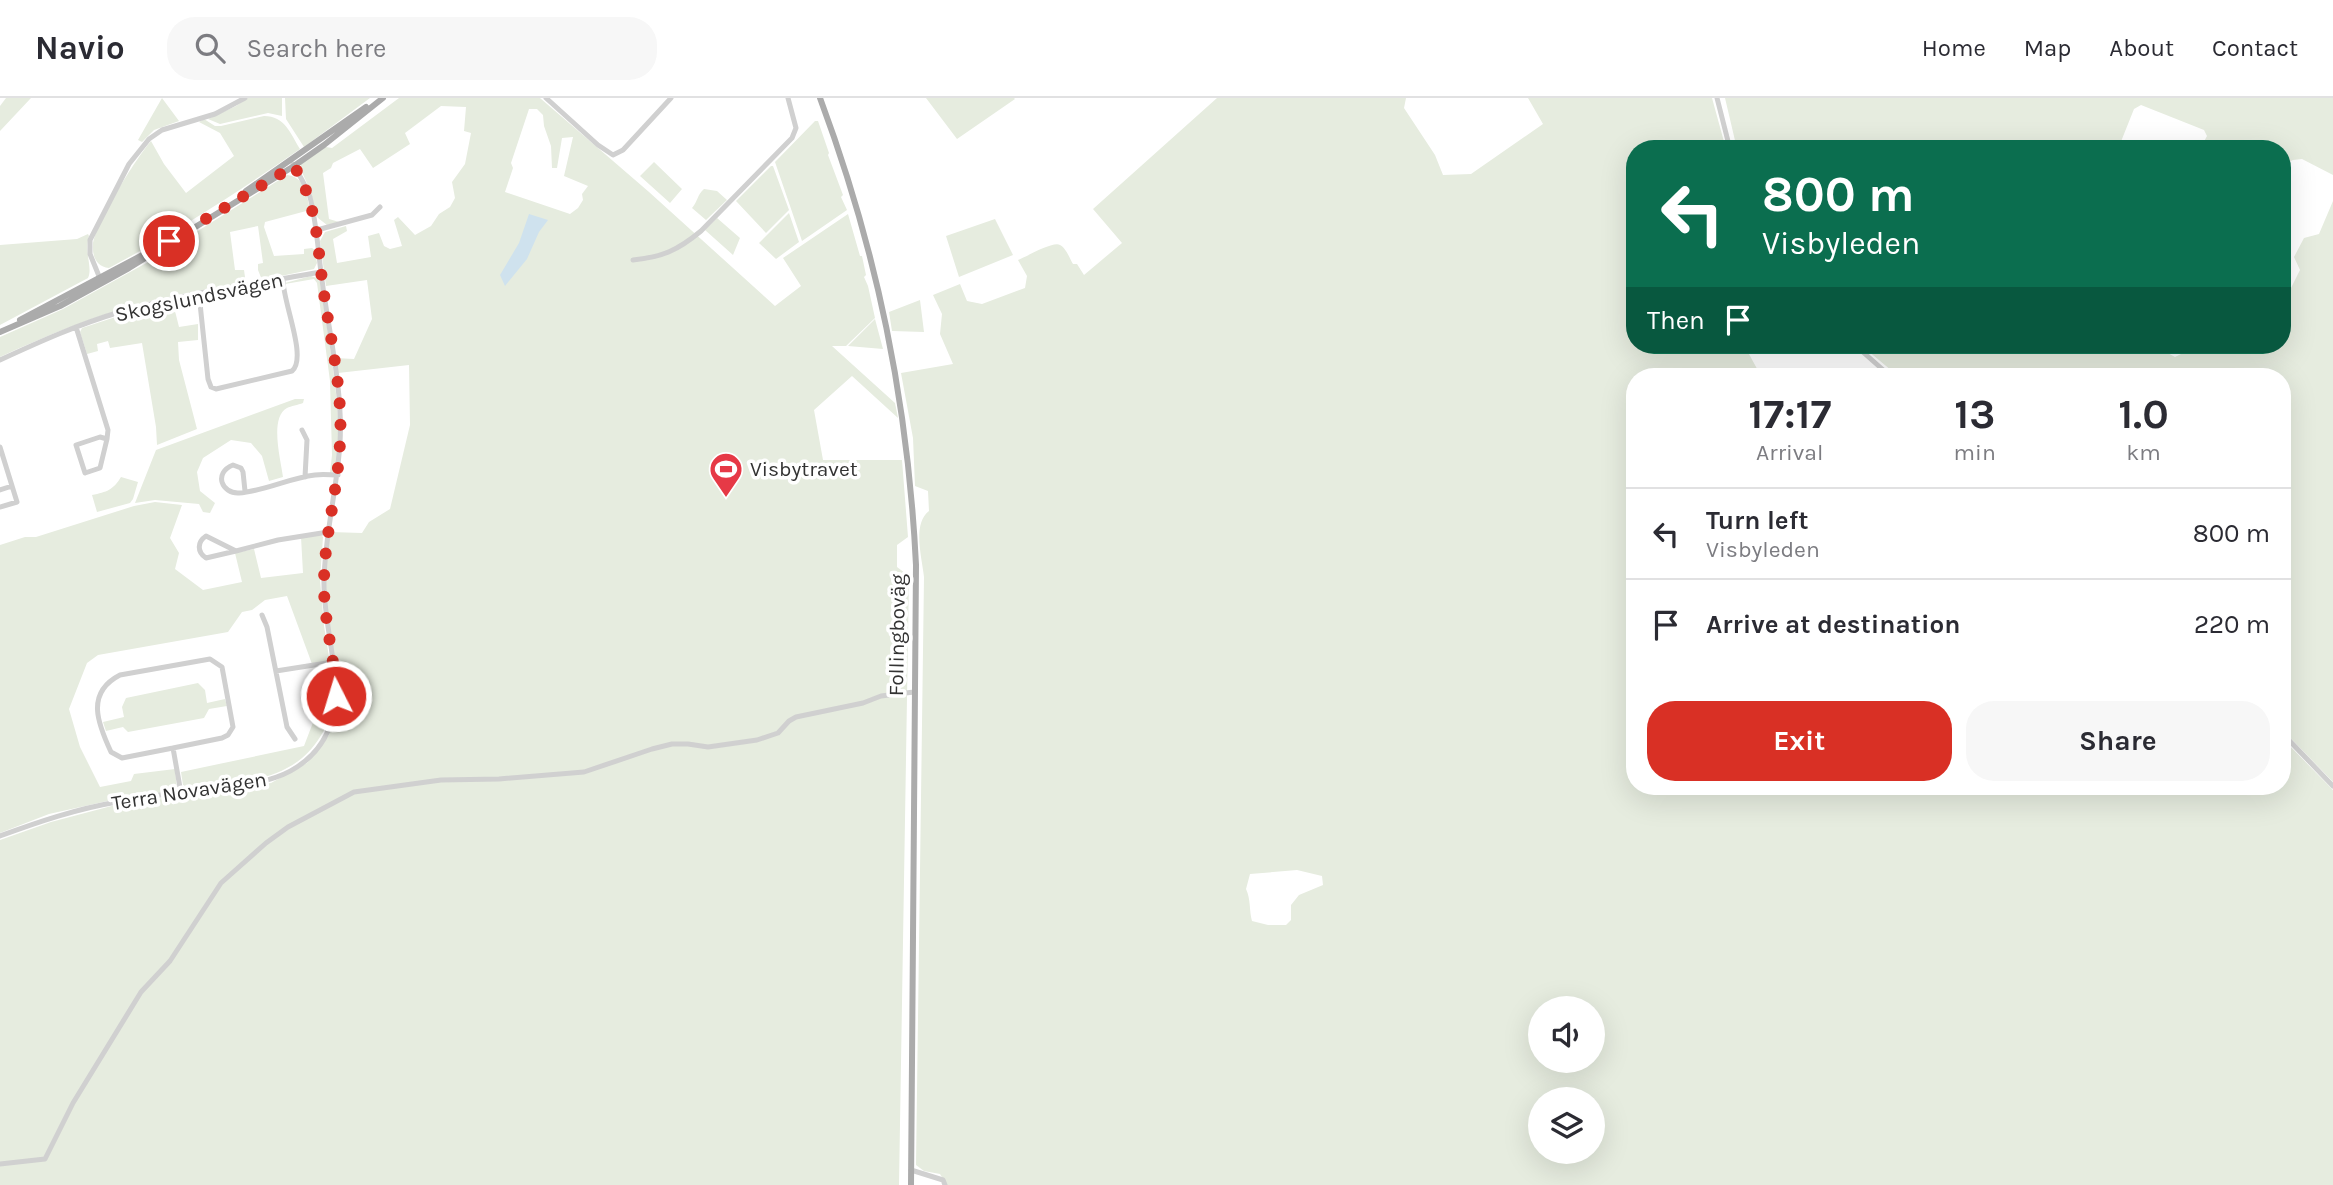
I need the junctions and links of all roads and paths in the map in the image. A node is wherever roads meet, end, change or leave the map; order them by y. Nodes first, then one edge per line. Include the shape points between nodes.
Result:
1 (245, 98) edge
2 (381, 98) edge
3 (546, 98) edge
4 (671, 98) edge
5 (788, 98) edge
6 (820, 98) edge
7 (1717, 98) edge
8 (1728, 140) edge
9 (294, 162) junction
10 (380, 207) dead end
11 (317, 230) junction
12 (634, 260) dead end
13 (321, 272) junction
14 (283, 279) junction
15 (101, 280) junction
16 (199, 294) junction
17 (76, 327) junction
18 (0, 331) edge
19 (1865, 354) edge
20 (0, 360) edge
21 (1882, 368) edge
22 (302, 430) dead end
23 (107, 439) junction
24 (0, 447) edge
25 (338, 475) junction
26 (305, 477) junction
27 (12, 486) junction
28 (0, 490) edge
29 (245, 491) junction
30 (0, 507) edge
31 (328, 532) junction
32 (236, 551) junction
33 (262, 615) dead end
34 (333, 662) junction
35 (276, 671) junction
36 (914, 692) junction
37 (295, 739) dead end
38 (2291, 742) edge
39 (173, 748) junction
40 (2333, 786) edge
41 (181, 793) junction
42 (0, 836) edge
43 (0, 1164) edge
44 (911, 1170) junction
45 (911, 1185) edge
46 (945, 1185) edge

1 - 15 street via 215,114 162,130 142,145 90,240 90,254
2 - 9 main road
3 - 4 street via 613,155
5 - 12 street via 796,128 792,138 688,242 660,257
6 - 36 main road, Follingboväg via 872,257 903,416 916,565
7 - 8 street
9 - 11 street, Terra Novavägen via 309,195
9 - 15 main road
10 - 11 street via 372,215
11 - 13 street, Terra Novavägen
13 - 14 street, Skogslundsvägen
13 - 25 street, Terra Novavägen via 338,392
14 - 16 street, Skogslundsvägen
14 - 16 street via 295,335 296,367 216,389 208,379
15 - 18 main road via 60,306
16 - 17 street, Skogslundsvägen
17 - 20 street, Skogslundsvägen
17 - 23 street
19 - 21 street
22 - 26 street via 307,440
23 - 23 street via 76,445 85,473 100,468
24 - 27 street
25 - 26 street
25 - 31 street, Terra Novavägen
26 - 29 street
27 - 28 street
27 - 30 street via 17,502
29 - 29 street via 236,493 225,487 221,480 224,470 241,468
31 - 32 street
31 - 34 street, Terra Novavägen via 324,605
32 - 32 street via 206,558 199,547 206,536
33 - 35 street
34 - 35 street
34 - 41 street, Terra Novavägen via 336,696 332,722 307,759 271,779
35 - 37 street via 287,727
36 - 43 street via 796,717 778,733 757,740 708,747 673,744 584,772 441,780 354,792 334,802 276,834 221,883 170,961 141,992 73,1103 45,1159
36 - 44 main road, Follingboväg
38 - 40 street
39 - 39 street via 222,738 233,727 222,667 210,659 120,675 103,688 96,712 114,755 122,758
39 - 41 street
41 - 42 street, Terra Novavägen via 77,810
44 - 45 main road, Follingboväg
44 - 46 street via 943,1180

